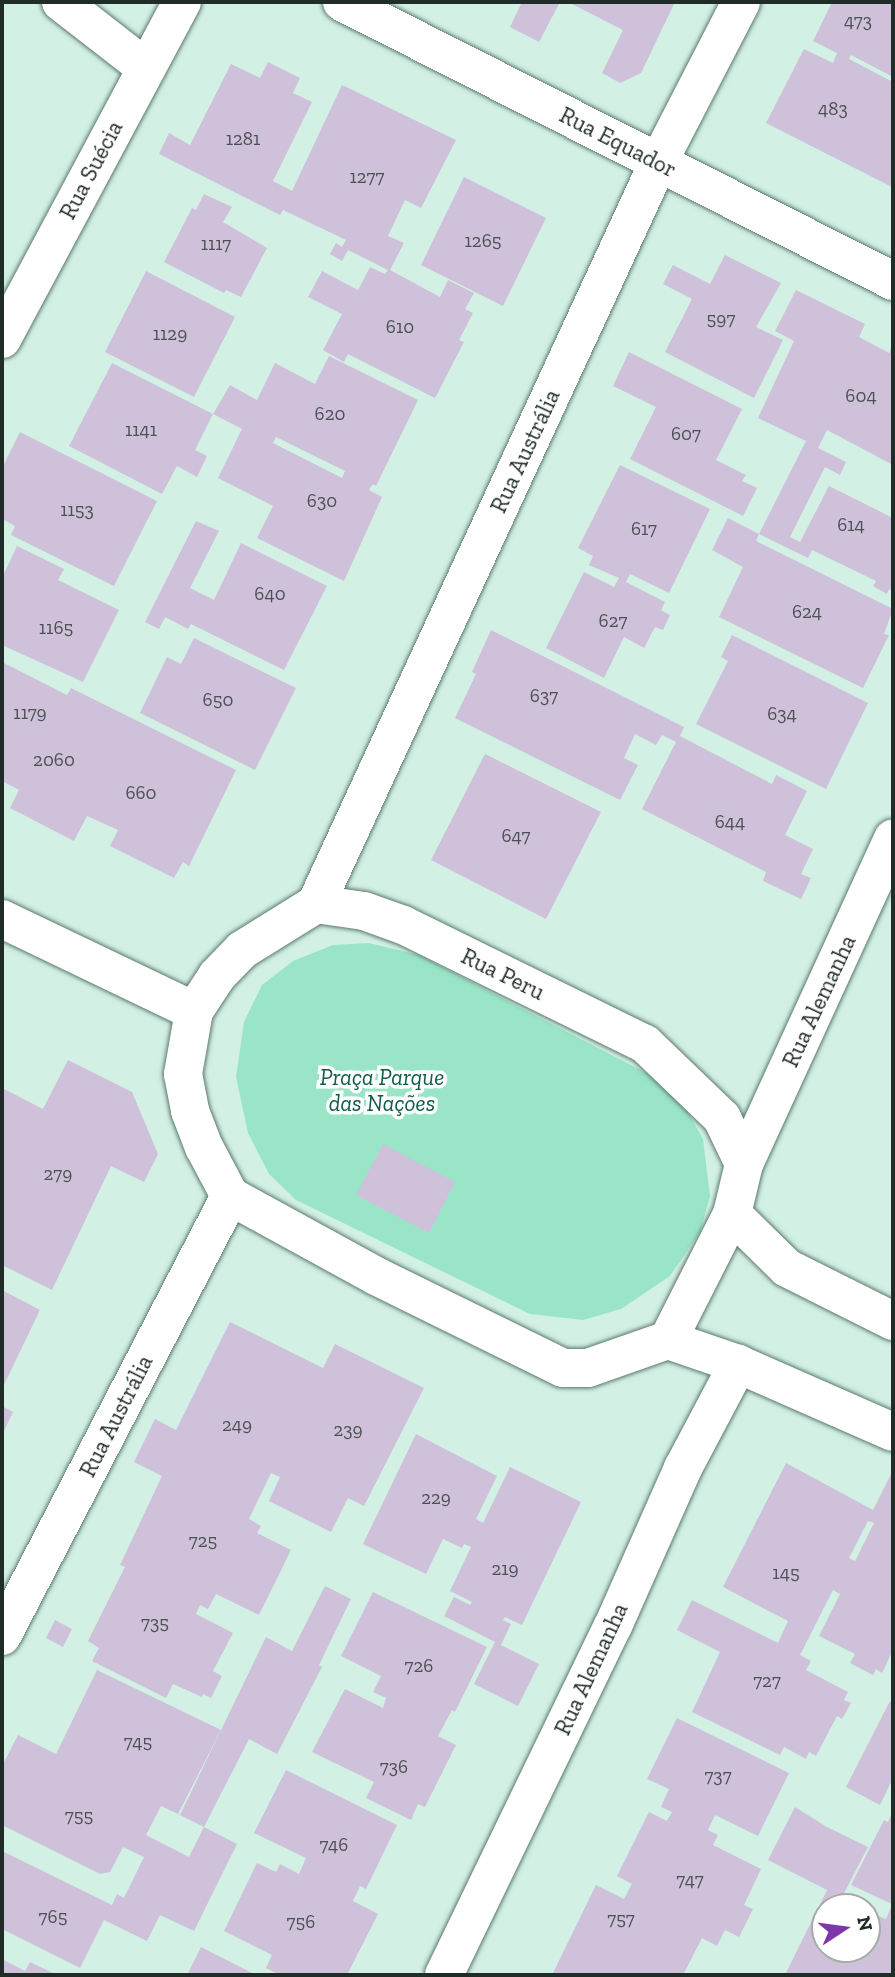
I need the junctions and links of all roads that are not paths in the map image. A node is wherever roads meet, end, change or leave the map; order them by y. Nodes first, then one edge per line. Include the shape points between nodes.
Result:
1 (61, 2) edge
2 (182, 2) edge
3 (342, 2) edge
4 (741, 2) edge
5 (146, 68) junction
6 (658, 163) junction
7 (893, 281) edge
8 (2, 339) edge
9 (893, 838) edge
10 (316, 904) junction
11 (2, 919) edge
12 (194, 1011) junction
13 (744, 1164) junction
14 (230, 1196) junction
15 (732, 1214) junction
16 (893, 1321) edge
17 (668, 1339) junction
18 (738, 1364) junction
19 (893, 1432) edge
20 (2, 1636) edge
21 (444, 1975) edge

1 - 5 street
2 - 5 street, Rua Suécia
3 - 6 street, Rua Equador
4 - 6 street, Rua Austrália
5 - 8 street, Rua Suécia
6 - 7 street, Rua Equador
6 - 10 street, Rua Austrália
9 - 13 street, Rua Alemanha
10 - 12 street via 242,950 217,976
10 - 13 street, Rua Peru via 364,911 403,925 645,1044 722,1118
11 - 12 street
12 - 14 street via 183,1074 190,1111
13 - 15 street
14 - 17 street via 376,1276 563,1367 597,1365
14 - 20 street, Rua Austrália
15 - 16 street via 787,1268
15 - 17 street
17 - 18 street
18 - 19 street
18 - 21 street, Rua Alemanha via 683,1468 613,1626

